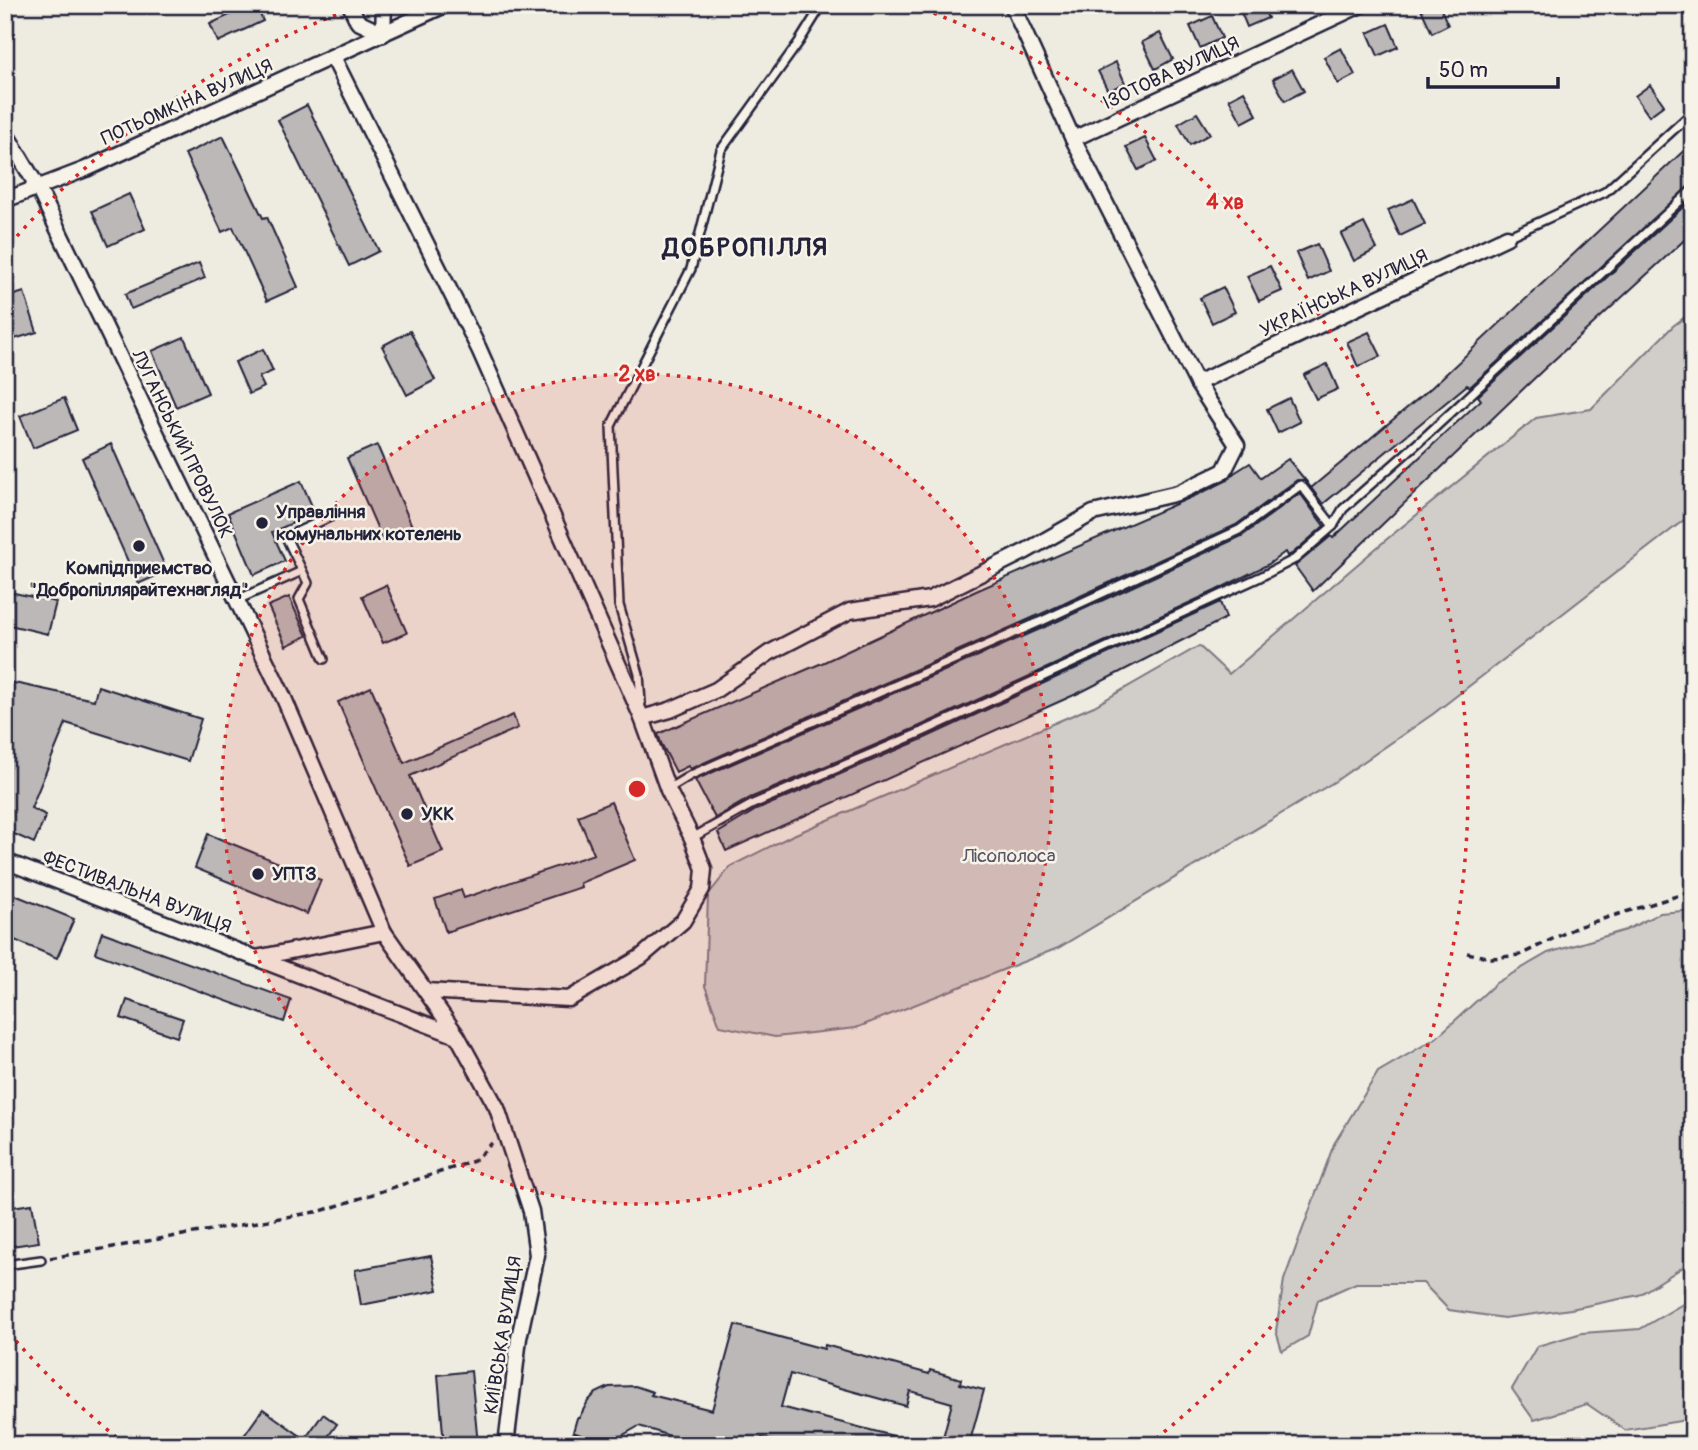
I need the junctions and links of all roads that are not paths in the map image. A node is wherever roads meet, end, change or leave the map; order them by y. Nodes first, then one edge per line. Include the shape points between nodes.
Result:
1 (350, 5) edge
2 (384, 5) edge
3 (445, 5) edge
4 (822, 5) edge
5 (1012, 5) edge
6 (1361, 5) edge
7 (383, 34) junction
8 (333, 57) junction
9 (1693, 112) edge
10 (5, 132) edge
11 (1073, 139) junction
12 (37, 186) junction
13 (1693, 188) edge
14 (5, 200) edge
15 (1507, 237) joint
16 (1197, 383) junction
17 (332, 516) dead end
18 (1333, 526) junction
19 (302, 571) junction
20 (236, 600) junction
21 (324, 659) dead end
22 (642, 718) junction
23 (668, 790) junction
24 (692, 838) junction
25 (5, 861) edge
26 (384, 932) junction
27 (256, 958) junction
28 (426, 991) junction
29 (458, 1037) junction
30 (41, 1259) road end
31 (5, 1265) edge
32 (506, 1445) edge

1 - 7 street via 358,22
2 - 7 street
3 - 7 street, ПОТЬОМКІНА ВУЛИЦЯ
4 - 22 lane via 721,150 691,269 611,426 619,605 639,674
5 - 11 street
6 - 11 street, ІЗОТОВА ВУЛИЦЯ
7 - 8 street, ПОТЬОМКІНА ВУЛИЦЯ
8 - 12 street, ПОТЬОМКІНА ВУЛИЦЯ via 86,169
8 - 22 street via 479,349
9 - 15 lane via 1605,192
10 - 12 street, ЛУГАНСЬКИЙ ПРОВУЛОК
11 - 16 street
12 - 14 street, ПОТЬОМКІНА ВУЛИЦЯ
12 - 20 street, ЛУГАНСЬКИЙ ПРОВУЛОК
13 - 18 lane via 1343,509
15 - 16 street, УКРАЇНСЬКА ВУЛИЦЯ
16 - 22 street via 1237,445 1224,471 1178,493 1093,513 930,599 850,611 769,653 716,690
17 - 19 lane via 286,537
18 - 23 lane via 1301,485 1239,530 691,775
18 - 24 lane via 1294,559 1260,577 753,804
19 - 20 lane
19 - 21 lane via 308,583 299,599
20 - 26 street, ЛУГАНСЬКИЙ ПРОВУЛОК via 283,696
22 - 23 street
23 - 24 street
24 - 28 street via 704,869 702,890 683,921 640,957 569,999
25 - 27 street, ФЕСТИВАЛЬНА ВУЛИЦЯ
26 - 27 street
26 - 28 street
27 - 29 street, ФЕСТИВАЛЬНА ВУЛИЦЯ
28 - 29 street
29 - 32 street, КИЇВСЬКА ВУЛИЦЯ via 497,1108 531,1211 537,1255 519,1338
30 - 31 lane

